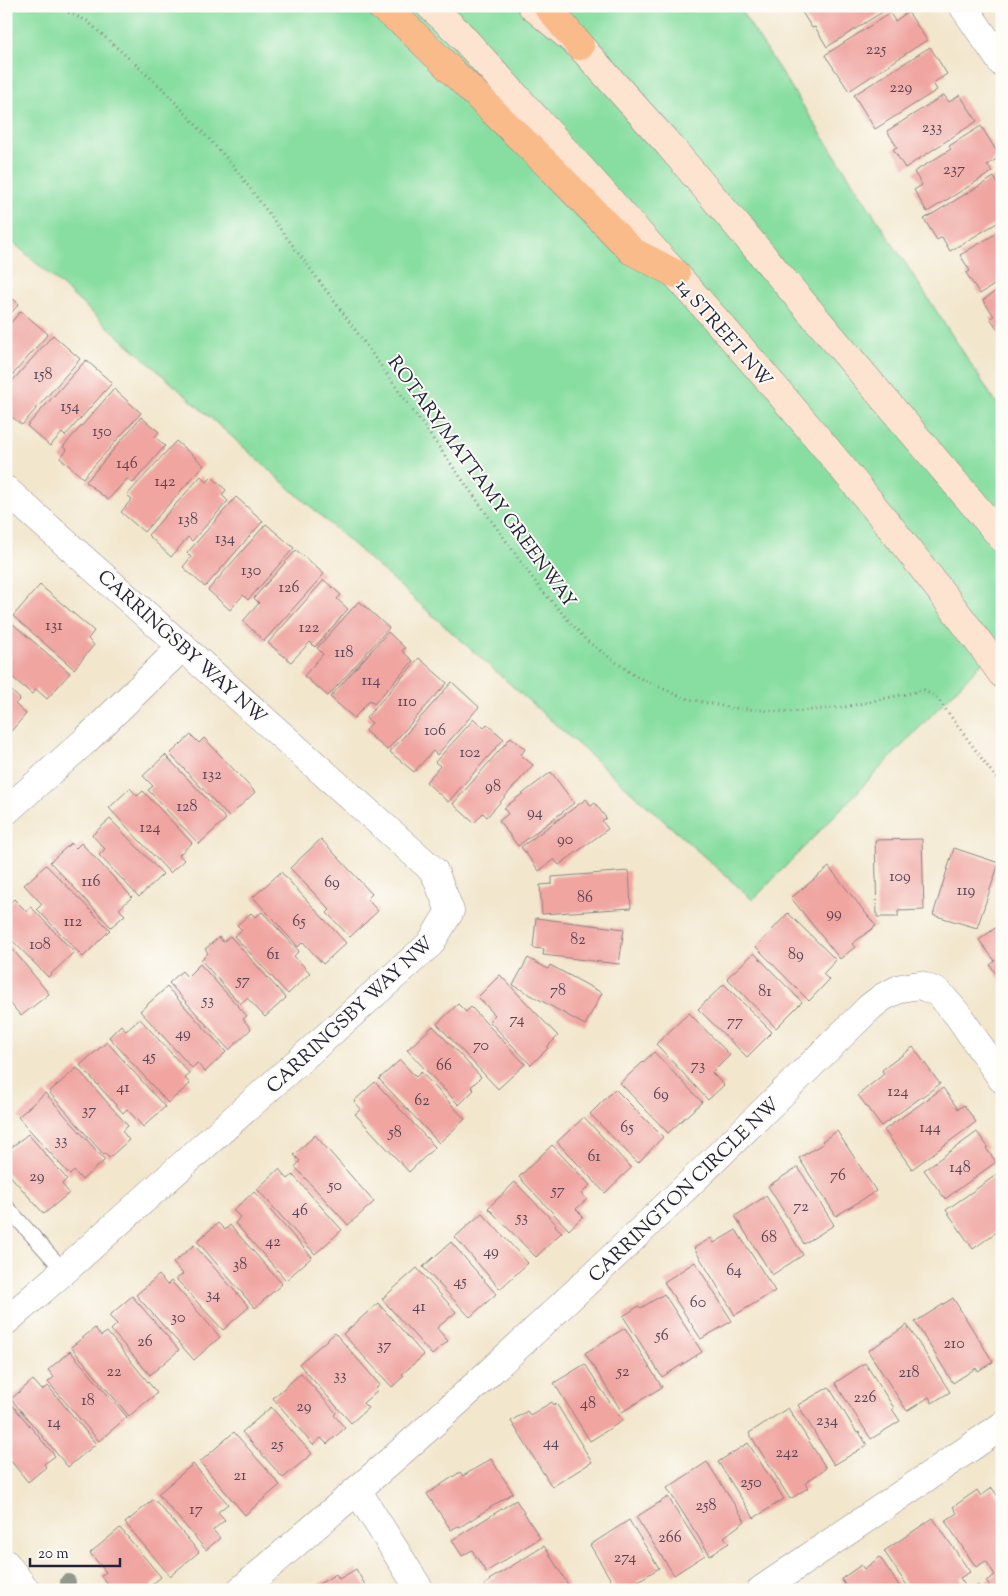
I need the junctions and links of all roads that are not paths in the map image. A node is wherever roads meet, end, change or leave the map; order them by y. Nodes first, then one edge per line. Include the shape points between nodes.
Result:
1 (380, 6) edge
2 (430, 6) edge
3 (532, 6) edge
4 (547, 6) edge
5 (963, 6) edge
6 (580, 46) junction
7 (1002, 63) edge
8 (676, 274) junction
9 (6, 490) edge
10 (1002, 538) edge
11 (183, 646) junction
12 (1002, 674) edge
13 (6, 810) edge
14 (1002, 1079) edge
15 (6, 1206) edge
16 (64, 1272) junction
17 (6, 1321) edge
18 (1002, 1426) edge
19 (357, 1490) junction
20 (6, 1564) edge
21 (26, 1590) edge
22 (241, 1590) edge
23 (420, 1590) edge
24 (761, 1590) edge

1 - 8 highway via 404,24 632,251
2 - 8 main road, 14 STREET NW via 458,32
3 - 6 main road
4 - 6 highway
5 - 7 street
6 - 10 main road via 669,145
8 - 12 main road, 14 STREET NW via 849,475
9 - 11 street, CARRINGSBY WAY NW
11 - 13 street via 85,741
11 - 16 street, CARRINGSBY WAY NW via 434,871 450,911 430,944
14 - 19 street, CARRINGTON CIRCLE NW via 939,992 920,985 901,988 883,997 511,1353
15 - 16 lane
16 - 17 street, CARRINGSBY WAY NW
18 - 24 street
19 - 22 street, CARRINGTON CIRCLE NW
19 - 23 street
20 - 21 street

